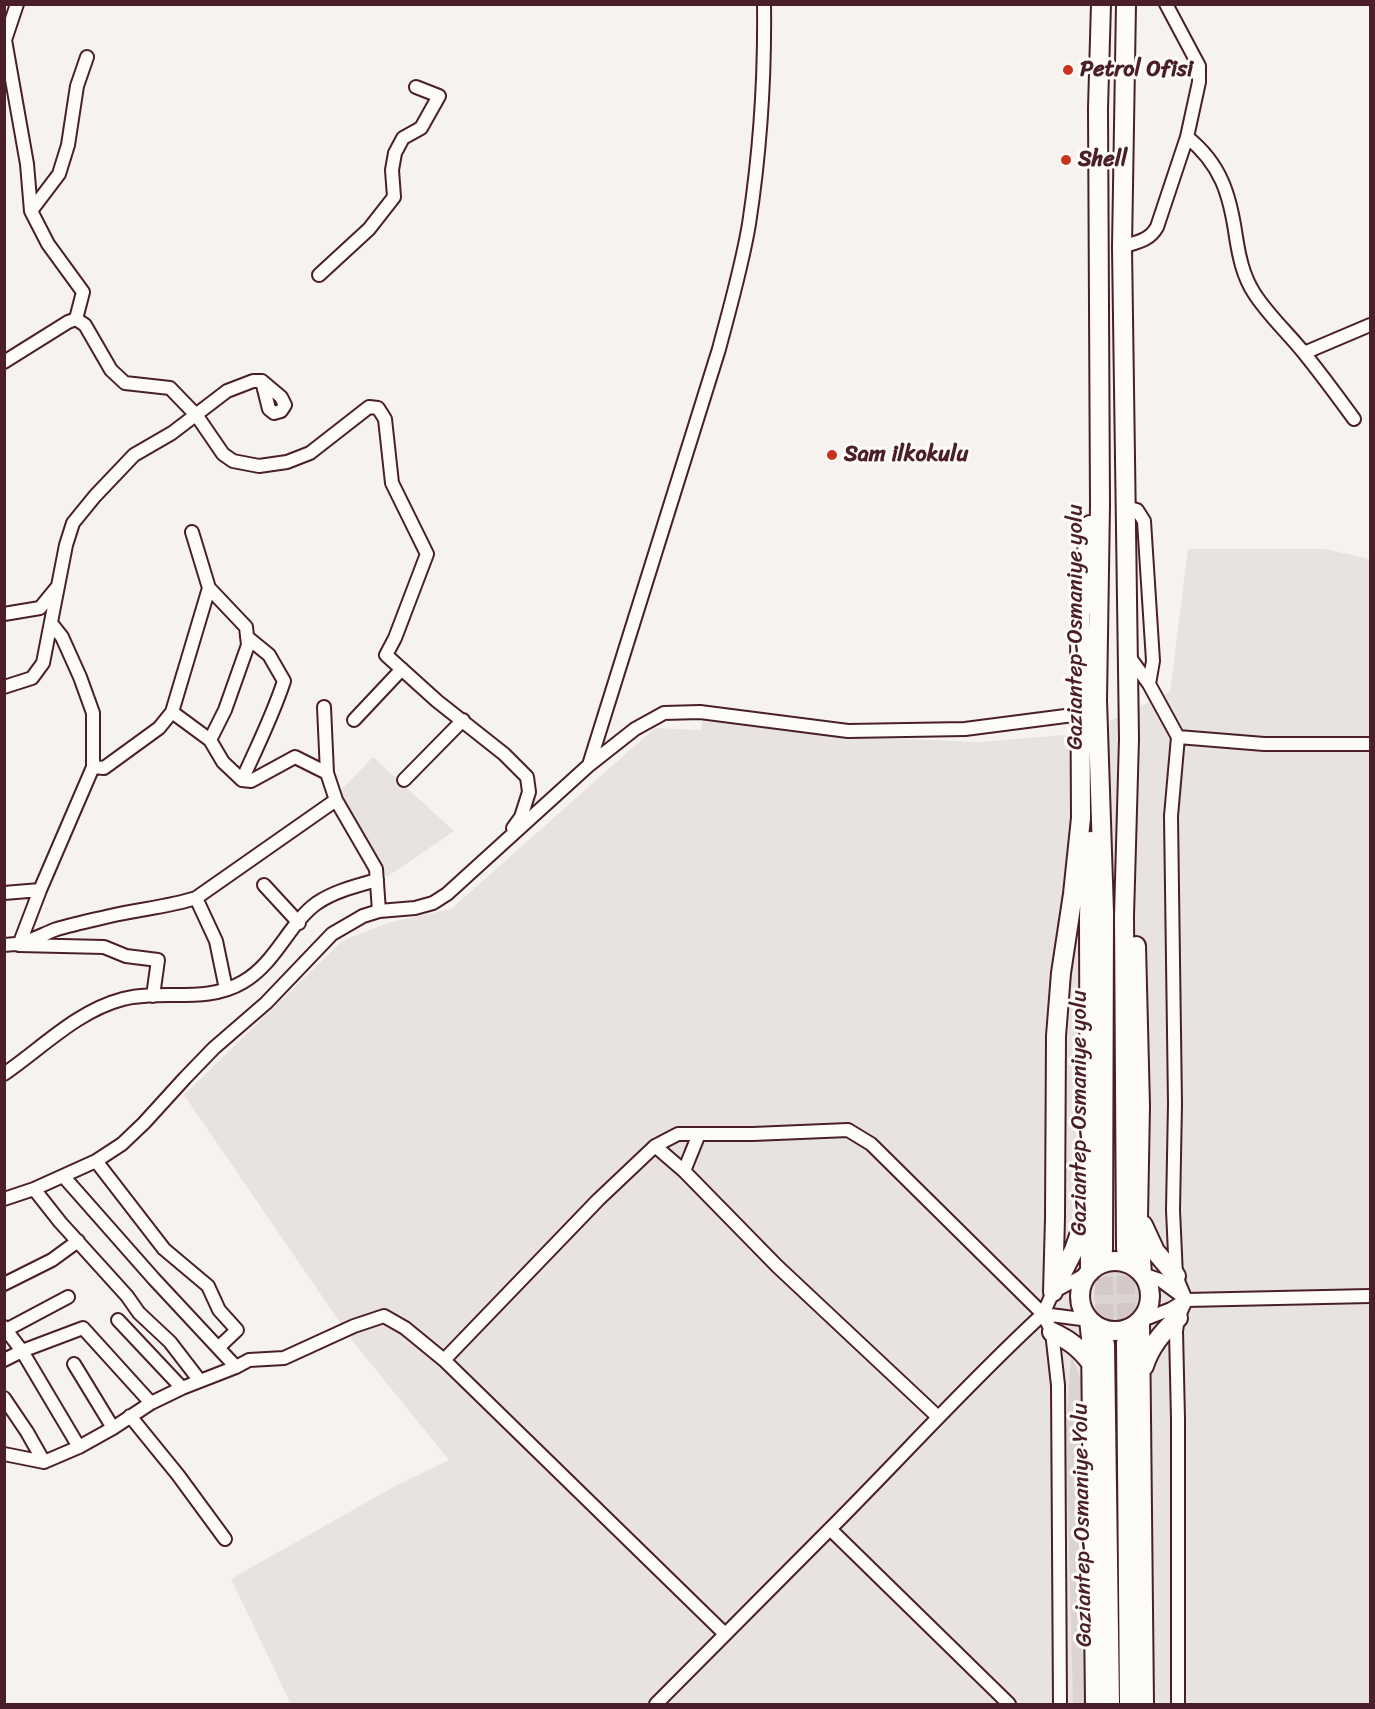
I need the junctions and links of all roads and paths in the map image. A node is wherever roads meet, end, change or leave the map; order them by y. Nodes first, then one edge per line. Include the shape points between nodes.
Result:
1 (17, 4) edge
2 (764, 4) edge
3 (1101, 4) edge
4 (1126, 4) edge
5 (1166, 4) edge
6 (87, 57) dead end
7 (416, 87) dead end
8 (1187, 137) junction
9 (31, 211) junction
10 (1122, 247) junction
11 (319, 275) dead end
12 (76, 319) junction
13 (1371, 325) edge
14 (1304, 353) junction
15 (4, 362) edge
16 (262, 381) dead end
17 (197, 416) junction
18 (1354, 419) dead end
19 (1100, 504) junction
20 (1125, 507) junction
21 (192, 532) dead end
22 (59, 585) junction
23 (209, 588) junction
24 (4, 614) edge
25 (51, 624) junction
26 (247, 637) junction
27 (1128, 655) junction
28 (402, 669) junction
29 (1149, 684) junction
30 (4, 687) edge
31 (324, 708) dead end
32 (172, 712) junction
33 (1080, 714) junction
34 (354, 720) dead end
35 (463, 720) junction
36 (1178, 737) junction
37 (1129, 739) junction
38 (210, 740) junction
39 (1371, 744) edge
40 (1099, 747) junction
41 (93, 766) junction
42 (588, 766) junction
43 (327, 774) junction
44 (242, 780) junction
45 (404, 780) dead end
46 (336, 800) junction
47 (502, 843) junction
48 (377, 880) junction
49 (264, 885) dead end
50 (40, 890) junction
51 (4, 893) edge
52 (196, 898) junction
53 (379, 911) junction
54 (299, 923) junction
55 (4, 945) edge
56 (19, 945) junction
57 (226, 989) junction
58 (153, 996) junction
59 (4, 1074) edge
60 (699, 1134) junction
61 (655, 1146) junction
62 (96, 1161) junction
63 (684, 1171) junction
64 (64, 1177) junction
65 (34, 1189) junction
66 (4, 1199) edge
67 (1089, 1203) junction
68 (1138, 1209) junction
69 (78, 1240) junction
70 (1126, 1249) tunnel mouth
71 (1103, 1250) tunnel mouth
72 (1090, 1272) junction
73 (1142, 1274) junction
74 (1176, 1276) junction
75 (4, 1284) edge
76 (1053, 1292) junction
77 (1371, 1296) edge
78 (68, 1298) dead end
79 (1186, 1300) junction
80 (1043, 1314) junction
81 (1178, 1318) junction
82 (118, 1320) dead end
83 (1089, 1320) junction
84 (1140, 1321) junction
85 (5, 1329) edge
86 (1052, 1332) junction
87 (1126, 1343) tunnel mouth
88 (1105, 1344) tunnel mouth
89 (219, 1347) junction
90 (22, 1351) junction
91 (4, 1360) edge
92 (444, 1360) junction
93 (1091, 1363) junction
94 (74, 1364) dead end
95 (236, 1367) junction
96 (1142, 1371) junction
97 (200, 1382) junction
98 (182, 1388) junction
99 (4, 1398) edge
100 (151, 1402) junction
101 (130, 1416) junction
102 (938, 1417) junction
103 (113, 1428) junction
104 (79, 1447) junction
105 (4, 1454) edge
106 (44, 1462) junction
107 (830, 1529) junction
108 (225, 1539) dead end
109 (725, 1634) junction
110 (656, 1704) edge
111 (1009, 1704) edge
112 (1060, 1704) edge
113 (1095, 1704) edge
114 (1110, 1704) edge
115 (1129, 1704) edge
116 (1144, 1704) edge
117 (1178, 1704) edge

1 - 9 street via 5,40 27,164
2 - 42 street via 758,149 736,288
3 - 19 highway, Gaziantep-Osmaniye yolu
4 - 10 highway, Gaziantep-Osmaniye yolu
5 - 8 street via 1199,66
6 - 9 street via 59,174
7 - 11 street via 439,96 421,129 403,138 395,153 393,197 369,229
8 - 10 street via 1152,235
8 - 14 street via 1211,159 1221,178 1240,260 1253,292
9 - 12 street via 48,244 83,292
10 - 20 highway, Gaziantep-Osmaniye yolu
12 - 15 street
12 - 17 street via 85,325 111,369 125,383 171,388
13 - 14 street
14 - 18 street
16 - 17 street via 227,391
17 - 22 street via 134,454 87,505 73,523
17 - 28 street via 223,454 233,461 259,466 287,462 310,453 369,406 378,408 385,419 392,483 428,554 386,655
19 - 33 highway via 1091,522 1080,615
19 - 40 highway, Gaziantep-Osmaniye yolu
20 - 27 highway, Gaziantep-Osmaniye yolu
20 - 29 street via 1137,510 1144,521 1153,662
21 - 23 street
22 - 24 street via 40,608
22 - 25 street
23 - 26 street via 246,627
23 - 32 street
25 - 30 street via 43,663 32,678
25 - 41 street via 62,637 93,713
26 - 38 street via 248,645 225,710
26 - 44 street via 269,655 284,681
27 - 29 street
27 - 37 highway, Gaziantep-Osmaniye yolu
28 - 34 street
28 - 35 street
29 - 36 street
31 - 43 street
32 - 38 street
32 - 41 street via 159,728 104,768
33 - 42 street via 965,729 848,731 700,712 664,713 635,729
33 - 76 highway via 1078,849 1056,1036
35 - 45 street
35 - 47 street via 527,777 529,792 521,817
36 - 39 street via 1264,744
36 - 74 street via 1171,816
37 - 68 highway via 1135,794
37 - 70 highway, Gaziantep-Osmaniye yolu via 1124,916
38 - 44 street via 223,762
40 - 67 highway via 1092,797 1089,918
40 - 71 highway, Gaziantep-Osmaniye yolu via 1104,912
41 - 50 street
42 - 47 street
43 - 44 street via 295,757 251,781
43 - 46 street
46 - 48 street via 376,869
46 - 52 street
47 - 53 street via 433,903
48 - 53 street
48 - 54 street via 316,904
49 - 54 street
50 - 51 street
50 - 56 street
52 - 56 street via 68,927
52 - 57 street via 216,941
53 - 62 street via 332,934 266,1003 199,1063 144,1123
54 - 57 street via 271,960 244,982
55 - 56 street
56 - 58 street via 104,947 126,956 158,960
57 - 58 street via 214,994
58 - 59 street via 123,999 92,1011
60 - 61 street via 678,1134
60 - 63 street
60 - 80 street via 848,1130 871,1144
61 - 63 street
61 - 92 street
62 - 64 street
62 - 89 street via 164,1249 208,1286 219,1310 237,1330
63 - 102 street via 777,1266
64 - 65 street
64 - 89 street
65 - 66 street
65 - 69 street
67 - 72 highway
67 - 76 highway via 1074,1250
68 - 73 highway
68 - 74 highway via 1155,1251
69 - 75 street via 52,1260
69 - 97 street via 139,1313 170,1342
72 - 73 highway via 1116,1261 1135,1267
72 - 76 street
72 - 83 highway via 1080,1292 1081,1307
73 - 79 street via 1160,1280
73 - 84 highway via 1150,1298
74 - 79 street
76 - 80 street
77 - 79 street
78 - 85 street
79 - 81 street
79 - 84 street
80 - 83 street
80 - 86 street
80 - 102 street
81 - 96 highway via 1148,1354
81 - 117 street
82 - 98 street
83 - 84 highway via 1114,1332
83 - 93 highway
84 - 96 highway
85 - 90 street
86 - 93 highway via 1070,1340
86 - 112 street via 1058,1385
87 - 115 highway, Gaziantep-Osmaniye yolu
88 - 114 highway, Gaziantep-Osmaniye Yolu
89 - 95 street
90 - 91 street
90 - 100 street via 83,1328
90 - 104 street
92 - 95 street via 384,1316 284,1358 249,1360
92 - 109 street
93 - 113 highway
94 - 103 street
95 - 97 street
96 - 116 highway
97 - 98 street
98 - 100 street
99 - 106 street
100 - 101 street
101 - 103 street
101 - 108 street
102 - 107 street
103 - 104 street
104 - 106 street
105 - 106 street
107 - 109 street
107 - 111 street
109 - 110 street

